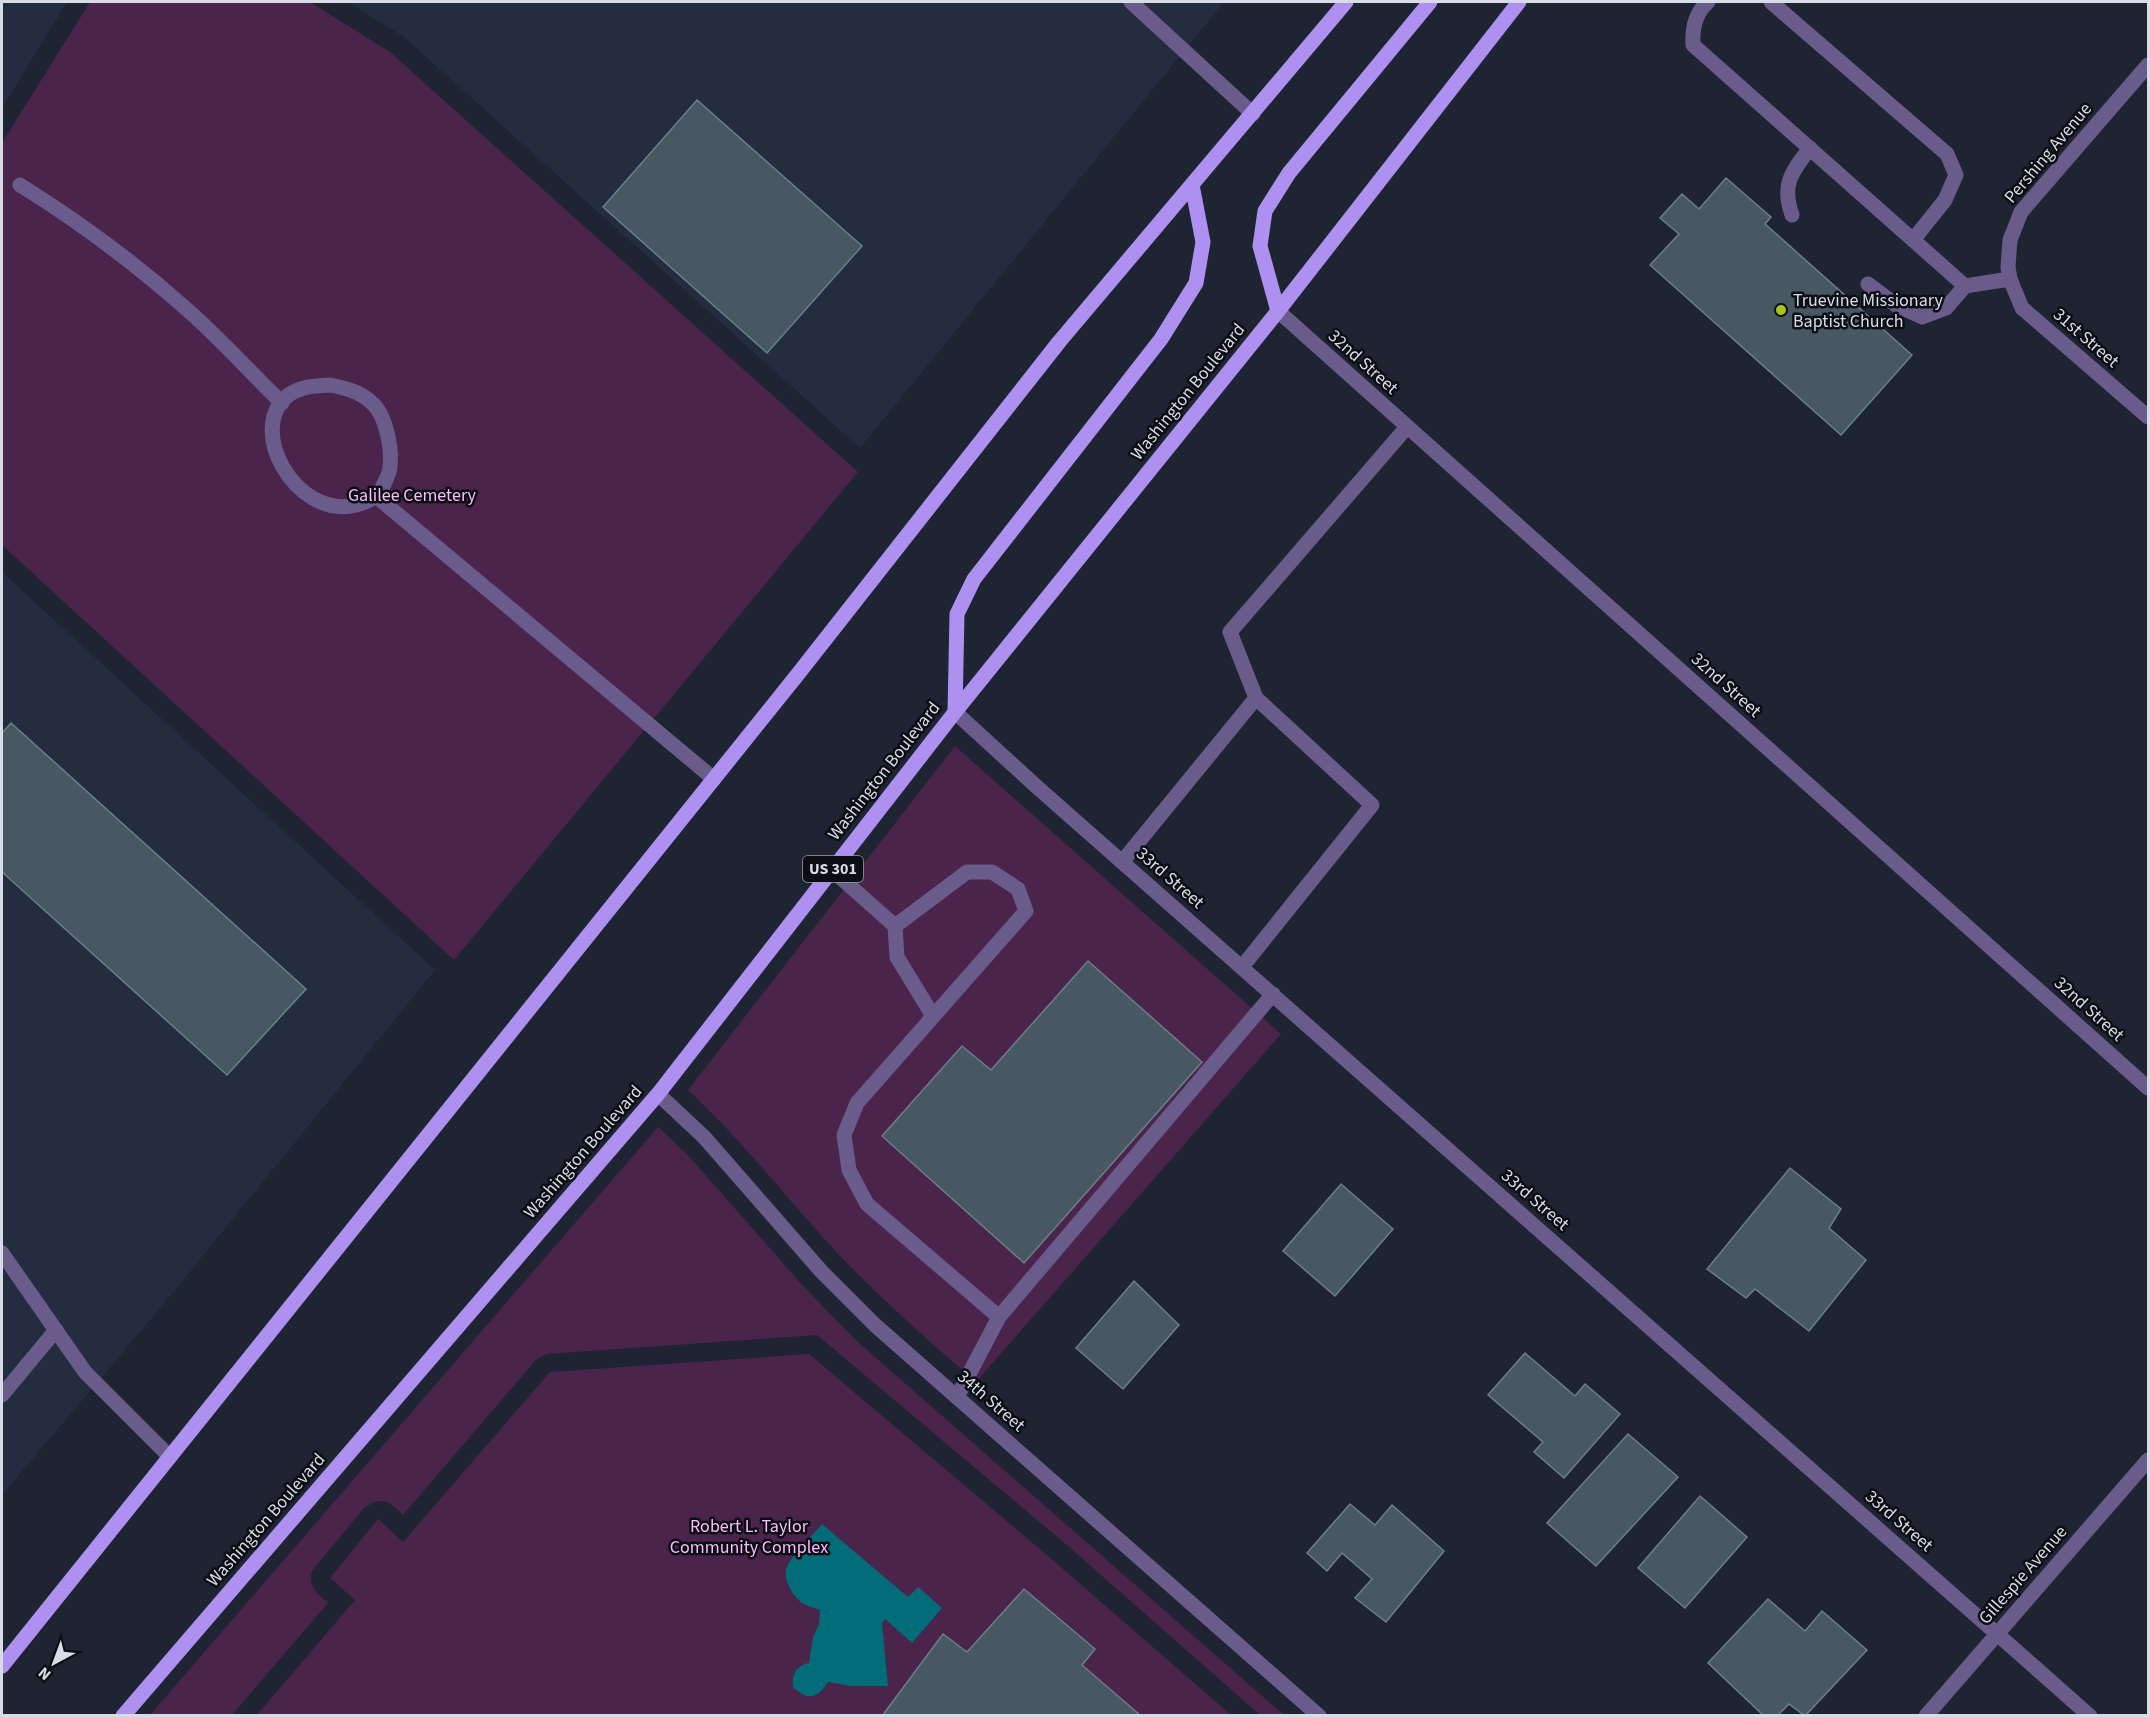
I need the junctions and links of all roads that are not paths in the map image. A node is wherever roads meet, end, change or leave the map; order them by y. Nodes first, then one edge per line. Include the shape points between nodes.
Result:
1 (1131, 2) edge
2 (1346, 2) edge
3 (1430, 2) edge
4 (1519, 2) edge
5 (1708, 2) edge
6 (1771, 2) edge
7 (2148, 65) edge
8 (1253, 114) junction
9 (1810, 148) junction
10 (20, 185) dead end
11 (1192, 185) junction
12 (1792, 215) dead end
13 (1913, 240) junction
14 (2010, 279) junction
15 (1868, 284) dead end
16 (1965, 286) junction
17 (1278, 311) junction
18 (282, 403) junction
19 (2148, 417) edge
20 (1407, 427) junction
21 (377, 497) junction
22 (1256, 698) junction
23 (955, 712) junction
24 (714, 779) junction
25 (1122, 862) junction
26 (832, 870) junction
27 (895, 926) junction
28 (1242, 967) junction
29 (1273, 994) junction
30 (933, 1016) junction
31 (2148, 1088) edge
32 (658, 1094) junction
33 (2, 1253) edge
34 (999, 1317) junction
35 (56, 1330) junction
36 (2, 1395) edge
37 (957, 1397) junction
38 (170, 1457) junction
39 (2148, 1460) edge
40 (1997, 1634) junction
41 (2, 1666) edge
42 (123, 1716) edge
43 (1319, 1716) edge
44 (1926, 1716) edge
45 (2090, 1716) edge

1 - 8 street
2 - 8 main road
3 - 17 main road via 1289,173 1265,211 1260,246
4 - 17 main road, Washington Boulevard / US 301
5 - 9 street via 1692,28 1693,45
6 - 13 street via 1947,154 1956,175 1945,200
7 - 14 street, Pershing Avenue via 2021,212 2010,240
8 - 11 main road
9 - 12 street via 1789,176 1787,202
9 - 13 street
10 - 18 street via 64,212 147,275
11 - 23 main road via 1203,242 1196,283 1161,339 974,579 957,614
11 - 24 main road via 1059,342
13 - 16 street
14 - 16 street
14 - 19 street, 31st Street via 2022,308
15 - 16 street via 1922,317 1946,308
17 - 20 street, 32nd Street
17 - 23 main road, Washington Boulevard / US 301
18 - 21 street via 272,426 274,446 292,482 321,504 349,507
18 - 21 street via 289,394 306,387 330,385 351,389 372,403 382,416 391,468
20 - 22 street via 1230,632
20 - 31 street, 32nd Street
21 - 24 street
22 - 25 street
22 - 28 street via 1372,805
23 - 25 street, 33rd Street
23 - 26 main road, Washington Boulevard / US 301
24 - 38 main road
25 - 28 street, 33rd Street
26 - 27 street
26 - 32 main road, Washington Boulevard / US 301
27 - 30 street via 897,957
27 - 30 street via 967,872 993,872 1018,889 1026,910
28 - 29 street, 33rd Street
29 - 34 street
29 - 40 street, 33rd Street
30 - 34 street via 857,1103 844,1135 849,1170 867,1204
32 - 37 street, 34th Street via 704,1137 821,1271
32 - 42 main road, Washington Boulevard / US 301
33 - 35 street
34 - 37 street
35 - 36 street
35 - 38 street via 85,1372
37 - 43 street, 34th Street
38 - 41 main road
39 - 40 street, Gillespie Avenue
40 - 44 street, Gillespie Avenue
40 - 45 street, 33rd Street

